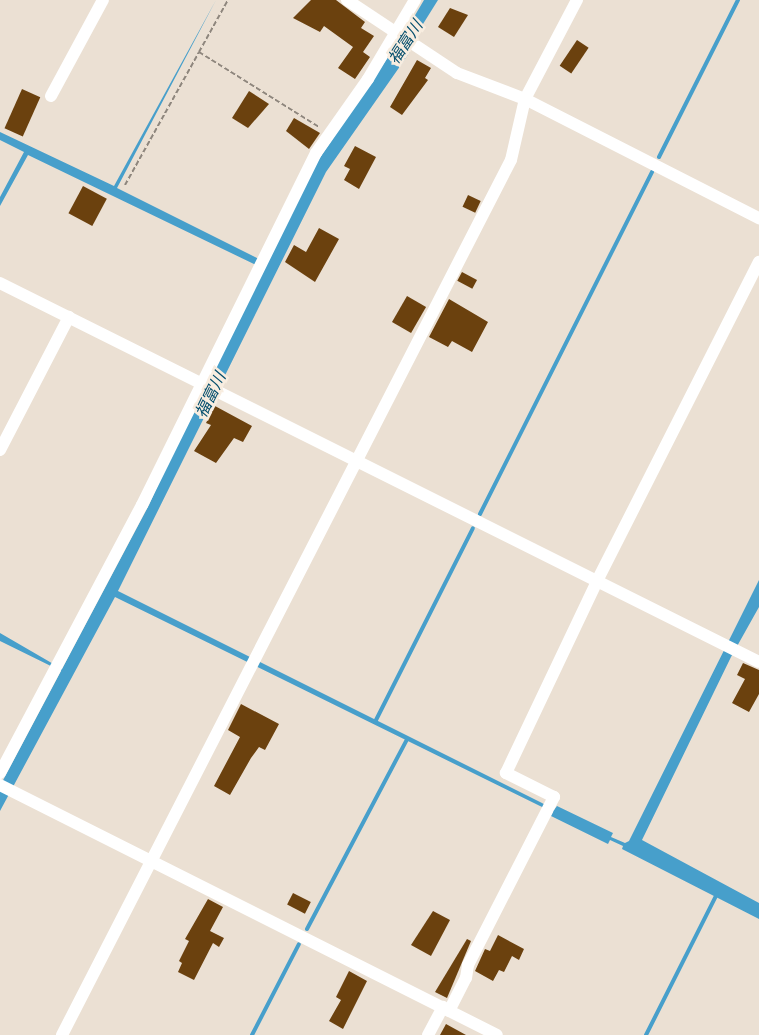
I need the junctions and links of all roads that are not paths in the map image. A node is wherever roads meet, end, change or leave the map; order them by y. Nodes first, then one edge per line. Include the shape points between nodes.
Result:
1 (102, 0) edge
2 (347, 0) edge
3 (415, 0) edge
4 (577, 0) edge
5 (403, 39) junction
6 (51, 96) dead end
7 (525, 99) junction
8 (759, 218) edge
9 (759, 262) edge
10 (0, 283) edge
11 (69, 316) junction
12 (204, 385) junction
13 (0, 450) edge
14 (356, 461) junction
15 (597, 581) junction
16 (759, 662) edge
17 (0, 774) edge
18 (0, 785) edge
19 (152, 861) junction
20 (446, 1009) junction
21 (62, 1035) edge
22 (428, 1035) edge
23 (497, 1035) edge

1 - 6 street
2 - 5 street
3 - 5 street
4 - 7 street
5 - 7 street via 457,73
5 - 12 street via 329,133 261,264
7 - 8 street
7 - 14 street via 511,160
9 - 15 street
10 - 11 street
11 - 12 street
11 - 13 street
12 - 14 street
12 - 17 street
14 - 15 street
14 - 19 street
15 - 16 street
15 - 20 street via 506,773 554,797
18 - 19 street
19 - 20 street
19 - 21 street
20 - 22 street
20 - 23 street

